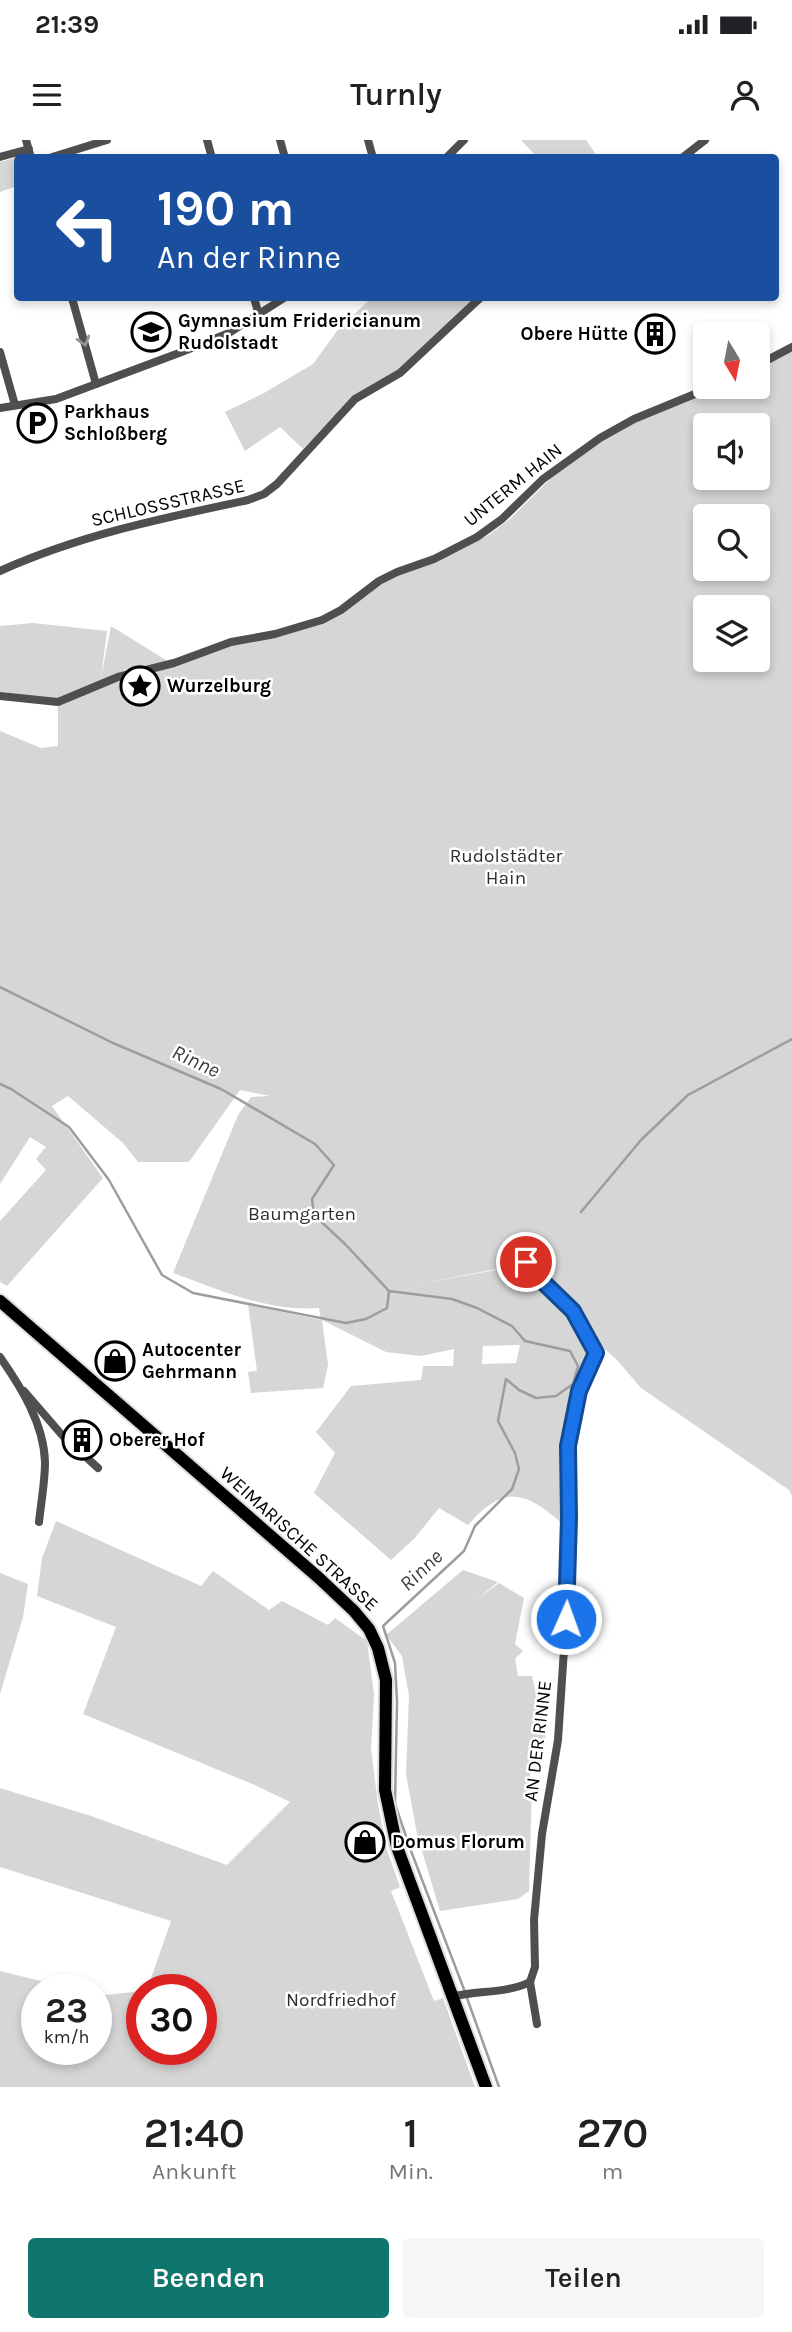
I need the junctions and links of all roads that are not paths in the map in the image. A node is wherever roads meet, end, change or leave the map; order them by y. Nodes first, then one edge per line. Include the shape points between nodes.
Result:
1 (107, 140) edge
2 (464, 140) edge
3 (705, 140) edge
4 (29, 149) edge
5 (62, 154) edge
6 (450, 154) edge
7 (687, 154) edge
8 (0, 158) edge
9 (73, 301) edge
10 (255, 301) edge
11 (280, 301) edge
12 (477, 301) edge
13 (259, 315) junction
14 (792, 347) edge
15 (0, 352) edge
16 (770, 359) edge
17 (96, 384) junction
18 (693, 395) edge
19 (15, 405) junction
20 (0, 408) edge
21 (0, 571) edge
22 (0, 696) edge
23 (511, 1244) dead end
24 (0, 1301) edge
25 (0, 1357) edge
26 (20, 1386) junction
27 (98, 1468) dead end
28 (39, 1522) dead end
29 (530, 1982) junction
30 (460, 1994) junction
31 (537, 2024) dead end
32 (486, 2087) edge

1 - 5 street
2 - 6 street
3 - 7 street
4 - 8 street
9 -> 17 street
10 - 13 street
11 - 13 street
12 - 21 street, SCHLOSSSTRASSE via 400,373 355,399 264,494 132,525
13 - 17 street via 229,333
14 - 16 street
15 - 19 street
17 - 19 street via 56,399
18 - 22 street, UNTERM HAIN via 634,418 600,438 543,479 477,537 379,581 322,620 118,677 58,702
19 - 20 street
23 - 29 street, AN DER RINNE via 573,1311 596,1353 579,1391 568,1446 560,1713 542,1834 535,1967
24 - 30 main road, WEIMARISCHE STRASSE via 319,1578 369,1629 386,1679 387,1807 397,1847
25 - 26 street
26 - 27 street
26 - 28 street via 39,1431 45,1461
29 - 30 street
29 - 31 street, AN DER RINNE
30 - 32 main road, WEIMARISCHE STRASSE

